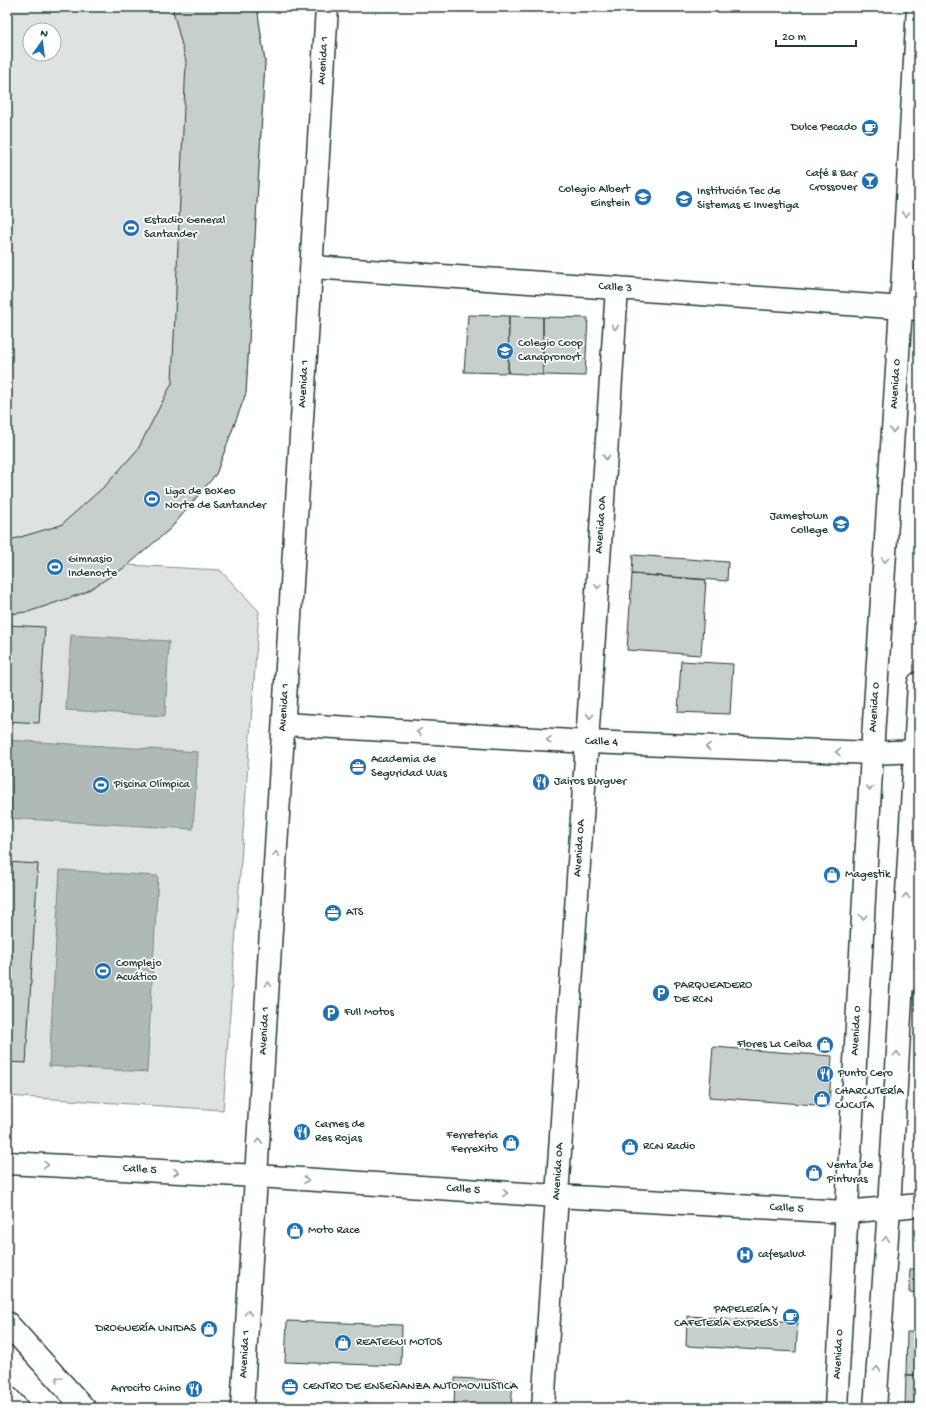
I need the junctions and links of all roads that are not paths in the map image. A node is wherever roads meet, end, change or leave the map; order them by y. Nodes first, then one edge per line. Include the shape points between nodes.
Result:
1 (327, 7) edge
2 (918, 7) edge
3 (312, 267) junction
4 (617, 288) junction
5 (910, 308) edge
6 (919, 683) edge
7 (284, 724) junction
8 (588, 742) junction
9 (917, 751) edge
10 (872, 754) junction
11 (910, 979) edge
12 (7, 1163) edge
13 (257, 1176) junction
14 (556, 1196) junction
15 (919, 1205) edge
16 (888, 1208) junction
17 (846, 1212) junction
18 (7, 1323) edge
19 (7, 1397) edge
20 (17, 1408) edge
21 (84, 1408) edge
22 (242, 1408) edge
23 (543, 1408) edge
24 (836, 1408) edge
25 (875, 1408) edge

1 - 3 street, Avenida 1
2 -> 5 street, Avenida 0
3 - 4 street, Calle 3
3 - 7 street, Avenida 1
4 - 5 street, Calle 3
4 -> 8 street, Avenida 0A
5 -> 10 street, Avenida 0
6 - 9 street
8 -> 7 street, Calle 4
13 -> 7 street, Avenida 1
10 -> 8 street, Calle 4
8 - 14 street, Avenida 0A
9 - 10 street, Calle 4
11 -> 9 street
10 -> 17 street, Avenida 0
16 -> 11 street
12 -> 13 street, Calle 5
13 -> 14 street, Calle 5
22 -> 13 street, Avenida 1
14 - 17 street, Calle 5
14 - 23 street, Avenida 0A
15 - 16 street, Calle 5
16 - 17 street, Calle 5
25 -> 16 street
17 - 24 street, Avenida 0
21 -> 18 street
19 - 20 street

